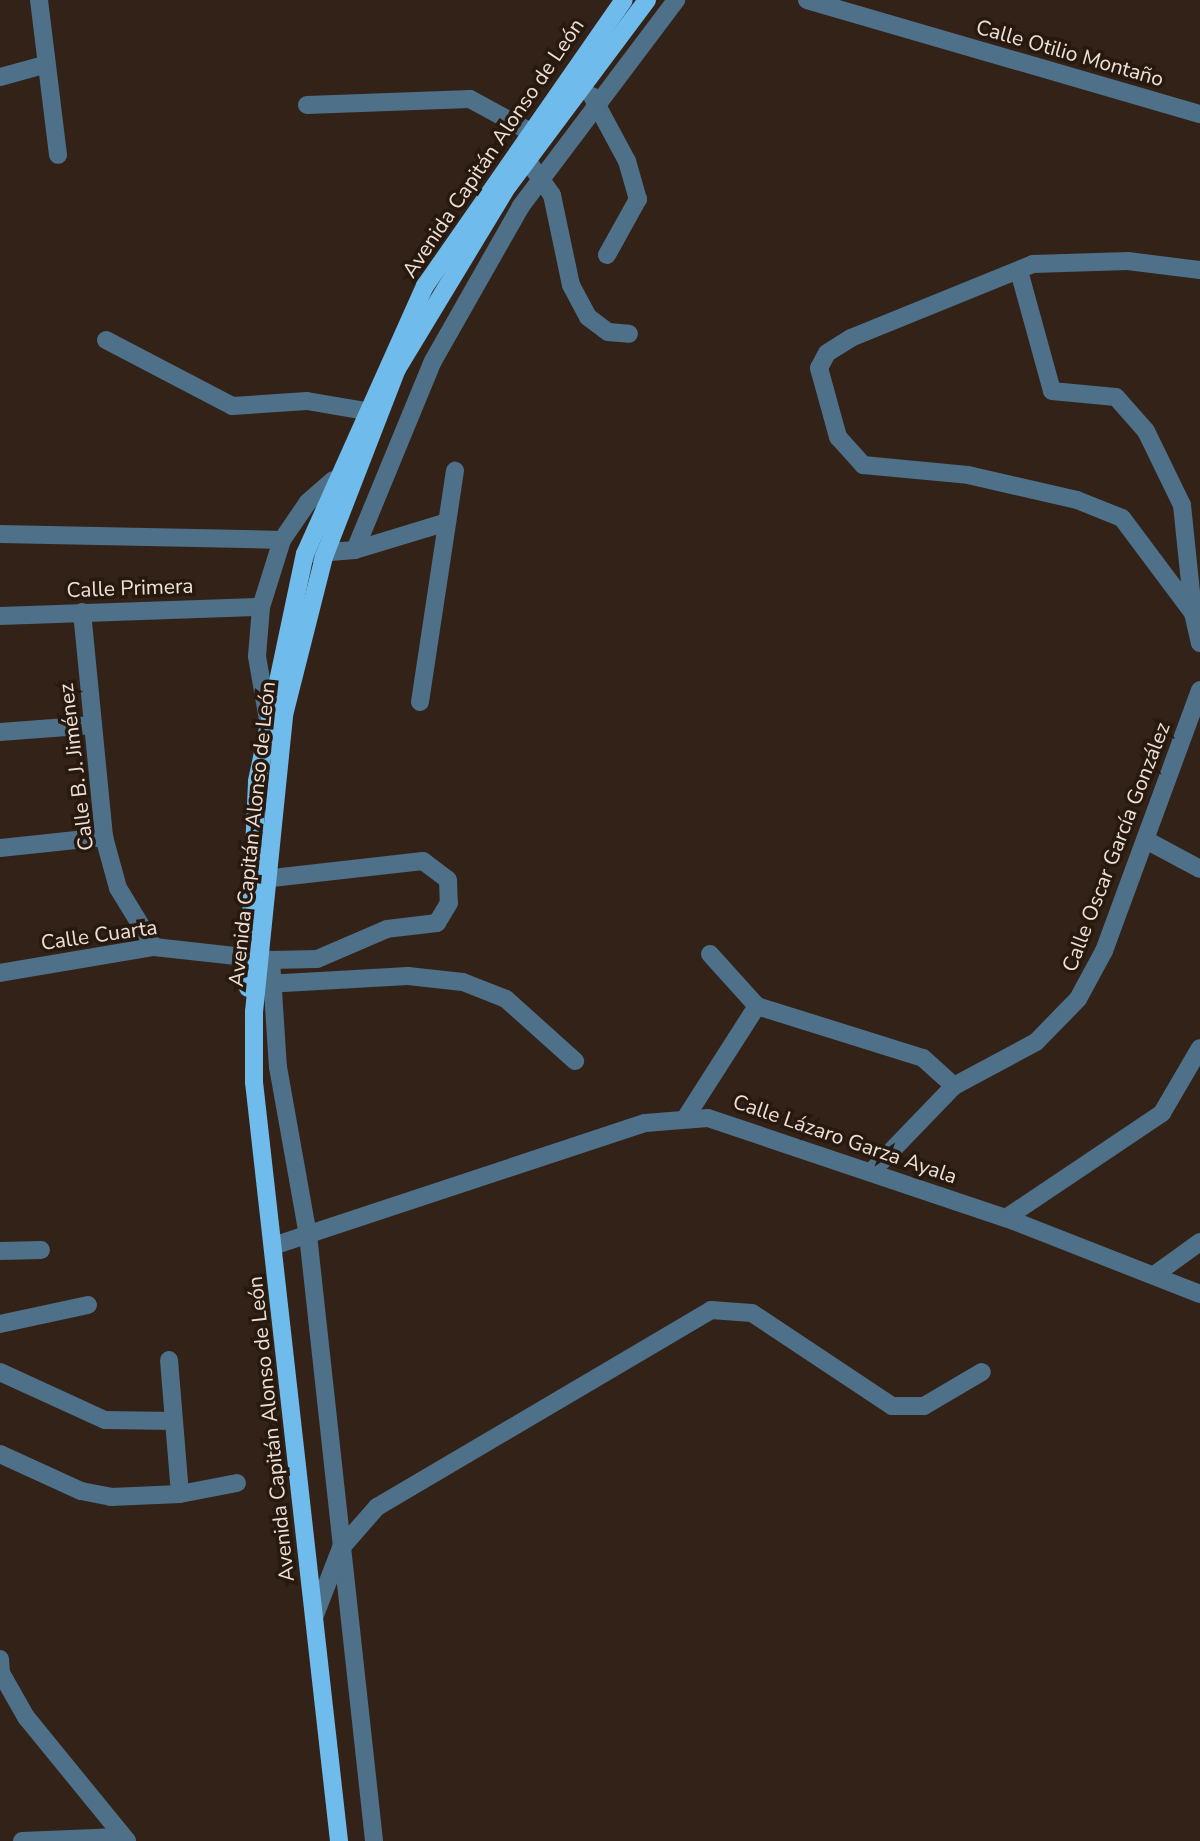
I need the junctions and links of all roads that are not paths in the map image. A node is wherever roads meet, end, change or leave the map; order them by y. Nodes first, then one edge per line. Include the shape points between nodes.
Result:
1 (39, 0) edge
2 (624, 0) edge
3 (647, 0) edge
4 (676, 0) edge
5 (807, 0) edge
6 (44, 65) junction
7 (0, 78) edge
8 (585, 80) junction
9 (595, 103) junction
10 (307, 105) dead end
11 (1200, 114) edge
12 (528, 131) junction
13 (58, 155) dead end
14 (527, 159) junction
15 (543, 177) junction
16 (607, 255) dead end
17 (1200, 270) edge
18 (1019, 271) junction
19 (629, 334) dead end
20 (106, 340) dead end
21 (371, 412) junction
22 (455, 471) dead end
23 (333, 480) junction
24 (447, 522) junction
25 (0, 534) edge
26 (282, 540) junction
27 (355, 550) junction
28 (305, 554) junction
29 (324, 557) junction
30 (261, 607) junction
31 (82, 612) junction
32 (1193, 613) junction
33 (0, 616) edge
34 (1200, 643) edge
35 (1200, 691) edge
36 (419, 702) dead end
37 (268, 720) junction
38 (93, 725) junction
39 (0, 732) edge
40 (104, 837) junction
41 (1146, 840) junction
42 (0, 848) edge
43 (1200, 869) edge
44 (259, 880) junction
45 (154, 947) junction
46 (710, 954) dead end
47 (260, 956) junction
48 (0, 974) edge
49 (261, 984) junction
50 (757, 1006) junction
51 (1200, 1048) edge
52 (575, 1061) dead end
53 (954, 1086) junction
54 (686, 1117) junction
55 (872, 1171) junction
56 (1006, 1217) junction
57 (308, 1235) junction
58 (1200, 1242) edge
59 (273, 1247) junction
60 (41, 1250) dead end
61 (0, 1251) edge
62 (1157, 1273) junction
63 (1200, 1294) edge
64 (88, 1305) dead end
65 (0, 1324) edge
66 (169, 1360) dead end
67 (0, 1372) edge
68 (982, 1372) dead end
69 (173, 1421) junction
70 (0, 1454) edge
71 (237, 1483) dead end
72 (180, 1494) junction
73 (341, 1548) junction
74 (315, 1615) junction
75 (0, 1659) edge
76 (0, 1673) edge
77 (123, 1839) edge
78 (22, 1841) edge
79 (339, 1841) edge
80 (374, 1841) edge

1 - 6 street
2 - 12 main road, Avenida Capitán Alonso de León
3 - 8 main road, Avenida Capitán Alonso de León
4 - 9 street
5 - 11 street, Calle Otilio Montaño
6 - 7 street
6 - 13 street
8 - 9 street
8 - 14 main road, Avenida Capitán Alonso de León
9 - 15 street
9 - 16 street via 627,161 638,199
10 - 12 street via 470,99
12 - 21 main road, Avenida Capitán Alonso de León via 425,286
14 - 15 street
14 - 21 main road, Avenida Capitán Alonso de León via 432,303
15 - 19 street via 581,304 608,332
15 - 27 street via 433,361
17 - 18 street via 1171,263 1061,260
18 - 32 street via 1052,391 1116,397 1146,431 1182,505
18 - 32 street via 851,338 821,359 822,395 843,449 875,468 968,475 1103,508 1135,529
20 - 21 street via 232,406 307,401
21 - 23 main road, Avenida Capitán Alonso de León
21 - 29 main road, Avenida Capitán Alonso de León
22 - 24 street
23 - 26 street via 308,502
23 - 28 main road, Avenida Capitán Alonso de León
24 - 27 street
24 - 36 street
25 - 26 street
26 - 30 street
27 - 29 street
28 - 29 street
28 - 37 main road, Avenida Capitán Alonso de León
29 - 44 main road, Avenida Capitán Alonso de León via 284,715
30 - 31 street, Calle Primera
30 - 37 street via 257,656
31 - 33 street, Calle Primera
31 - 38 street, Calle B. J. Jiménez
32 - 34 street
35 - 41 street, Calle Oscar García González
37 - 44 main road, Avenida Capitán Alonso de León
38 - 39 street
38 - 40 street, Calle B. J. Jiménez
40 - 42 street
40 - 45 street, Calle B. J. Jiménez via 118,888
41 - 43 street
41 - 53 street, Calle Oscar García González via 1078,999 1036,1042
44 - 47 main road, Avenida Capitán Alonso de León
44 - 47 street, Calle Cuarta via 423,861 448,880 449,903 437,923 387,929 317,959
45 - 47 street, Calle Cuarta
45 - 48 street, Calle Cuarta
46 - 50 street
47 - 49 main road, Avenida Capitán Alonso de León
49 - 52 street via 408,976 463,982 506,999
49 - 57 street
49 - 59 main road, Avenida Capitán Alonso de León via 254,1012 254,1082
50 - 53 street via 923,1058
50 - 54 street
51 - 56 street via 1161,1113
53 - 55 street, Calle Oscar García González
54 - 55 street, Calle Lázaro Garza Ayala via 738,1125
54 - 57 street, Calle Lázaro Garza Ayala via 645,1123
55 - 56 street, Calle Lázaro Garza Ayala
56 - 62 street, Calle Lázaro Garza Ayala
57 - 59 street, Calle Lázaro Garza Ayala
57 - 73 street
58 - 62 street
59 - 74 main road, Avenida Capitán Alonso de León
60 - 61 street
62 - 63 street, Calle Lázaro Garza Ayala
64 - 65 street
66 - 69 street
67 - 69 street via 105,1420
68 - 73 street via 924,1406 892,1406 752,1312 723,1306 377,1507
69 - 72 street
70 - 72 street via 80,1491 135,1499
71 - 72 street
73 - 74 street
73 - 80 street
74 - 79 main road, Avenida Capitán Alonso de León
75 - 76 street
76 - 77 street via 26,1717
77 - 78 street

